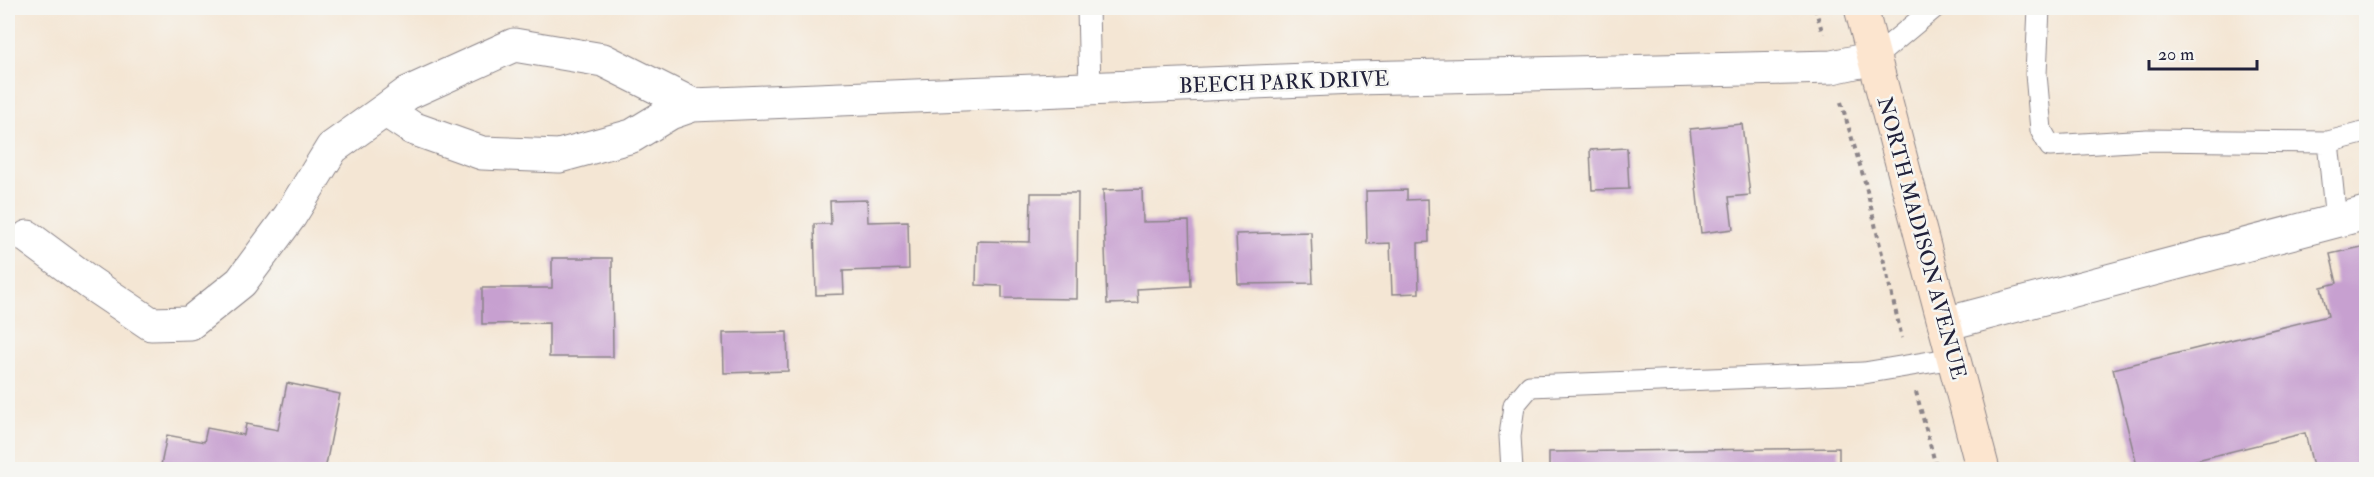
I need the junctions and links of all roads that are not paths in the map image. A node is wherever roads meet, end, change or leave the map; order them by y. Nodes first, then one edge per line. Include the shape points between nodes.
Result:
1 (1088, 8) edge
2 (1861, 8) edge
3 (1934, 8) edge
4 (2039, 8) edge
5 (1874, 58) junction
6 (1090, 89) junction
7 (693, 105) junction
8 (385, 110) junction
9 (2367, 132) edge
10 (2328, 142) junction
11 (2351, 217) edge
12 (28, 237) dead end
13 (1945, 324) junction
14 (1954, 358) junction
15 (1512, 470) edge
16 (1983, 470) edge

1 - 6 lane
2 - 5 main road, NORTH MADISON AVENUE
3 - 5 lane
4 - 10 lane via 2036,74 2041,130 2050,146 2147,140
5 - 6 street, BEECH PARK DRIVE via 1832,68 1355,78
5 - 13 main road, NORTH MADISON AVENUE
6 - 7 street, BEECH PARK DRIVE
7 - 8 street, BEECH PARK DRIVE via 670,113 632,136 559,156 482,153 412,128
7 - 8 street, BEECH PARK DRIVE via 603,60 514,45 408,93
8 - 12 street, BEECH PARK DRIVE via 332,148 290,216 241,282 190,323 151,324
9 - 10 lane
10 - 11 lane
11 - 13 street
13 - 14 main road, NORTH MADISON AVENUE
14 - 15 lane via 1864,372 1530,386 1514,405 1510,436
14 - 16 main road, NORTH MADISON AVENUE

